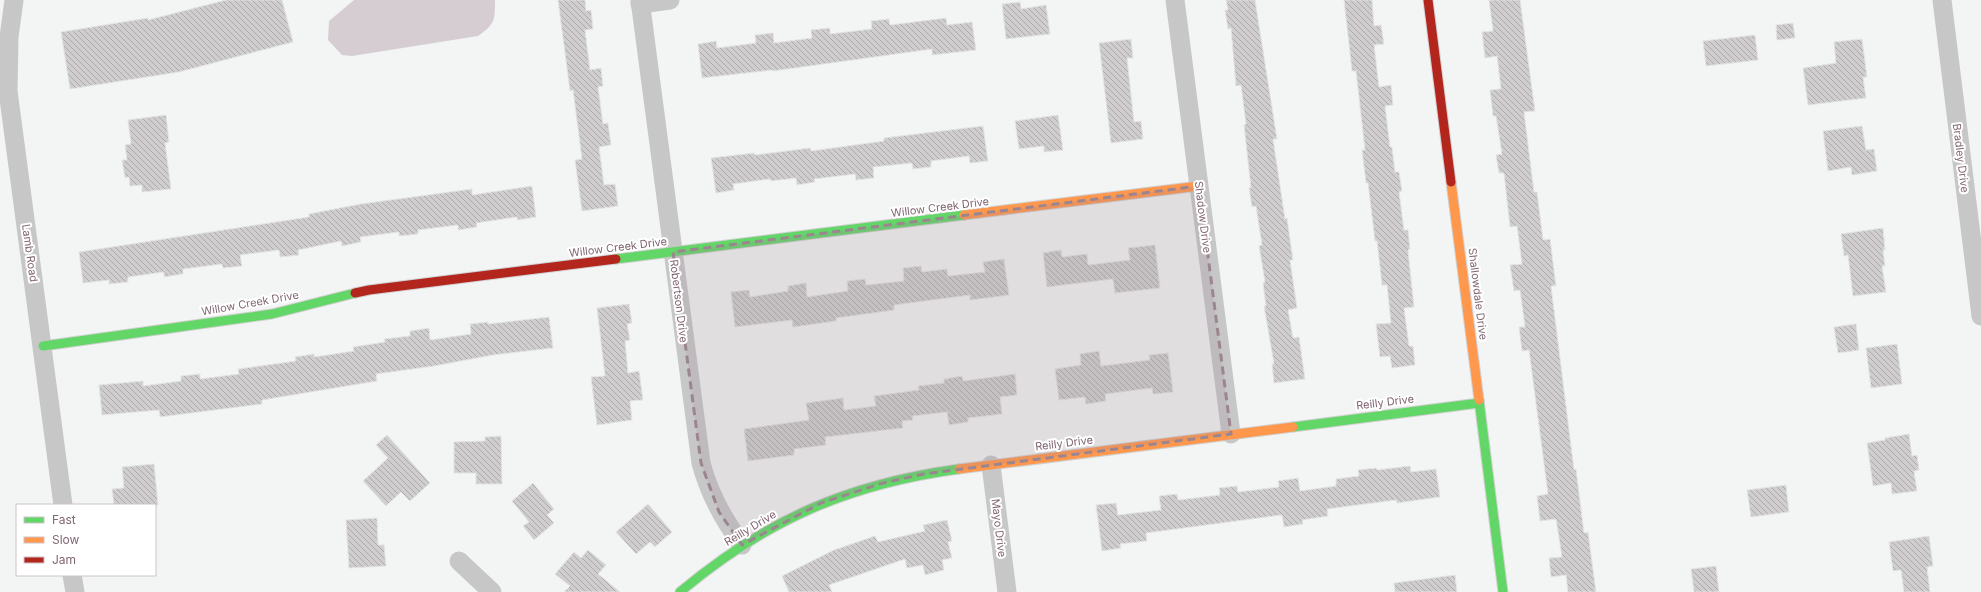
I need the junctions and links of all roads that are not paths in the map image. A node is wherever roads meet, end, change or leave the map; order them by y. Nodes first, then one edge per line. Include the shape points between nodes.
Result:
1 (14, 0) edge
2 (670, 0) edge
3 (1175, 0) edge
4 (1428, 0) edge
5 (1942, 0) edge
6 (640, 2) edge
7 (1199, 186) junction
8 (673, 252) junction
9 (1981, 316) edge
10 (43, 346) junction
11 (1479, 403) junction
12 (1230, 434) junction
13 (991, 465) junction
14 (63, 504) edge
15 (742, 545) junction
16 (459, 561) dead end
17 (72, 576) edge
18 (75, 592) edge
19 (492, 592) edge
20 (680, 592) edge
21 (1007, 592) edge
22 (1503, 592) edge

1 - 10 street, Lamb Road via 9,37 8,91
2 - 6 street
3 - 7 street, Shadow Drive
4 - 11 street, Shallowdale Drive
5 - 9 street, Bradley Drive
6 - 8 street, Robertson Drive
7 - 8 street, Willow Creek Drive
7 - 12 street, Shadow Drive
8 - 10 street, Willow Creek Drive via 369,290 272,314
8 - 15 street, Robertson Drive via 701,463 719,512
10 - 14 street, Lamb Road
11 - 12 street, Reilly Drive
11 - 22 street, Shallowdale Drive
12 - 13 street, Reilly Drive
13 - 15 street, Reilly Drive via 924,474 852,492 820,503
13 - 21 street, Mayo Drive
15 - 20 street, Reilly Drive
16 - 19 street
17 - 18 street

